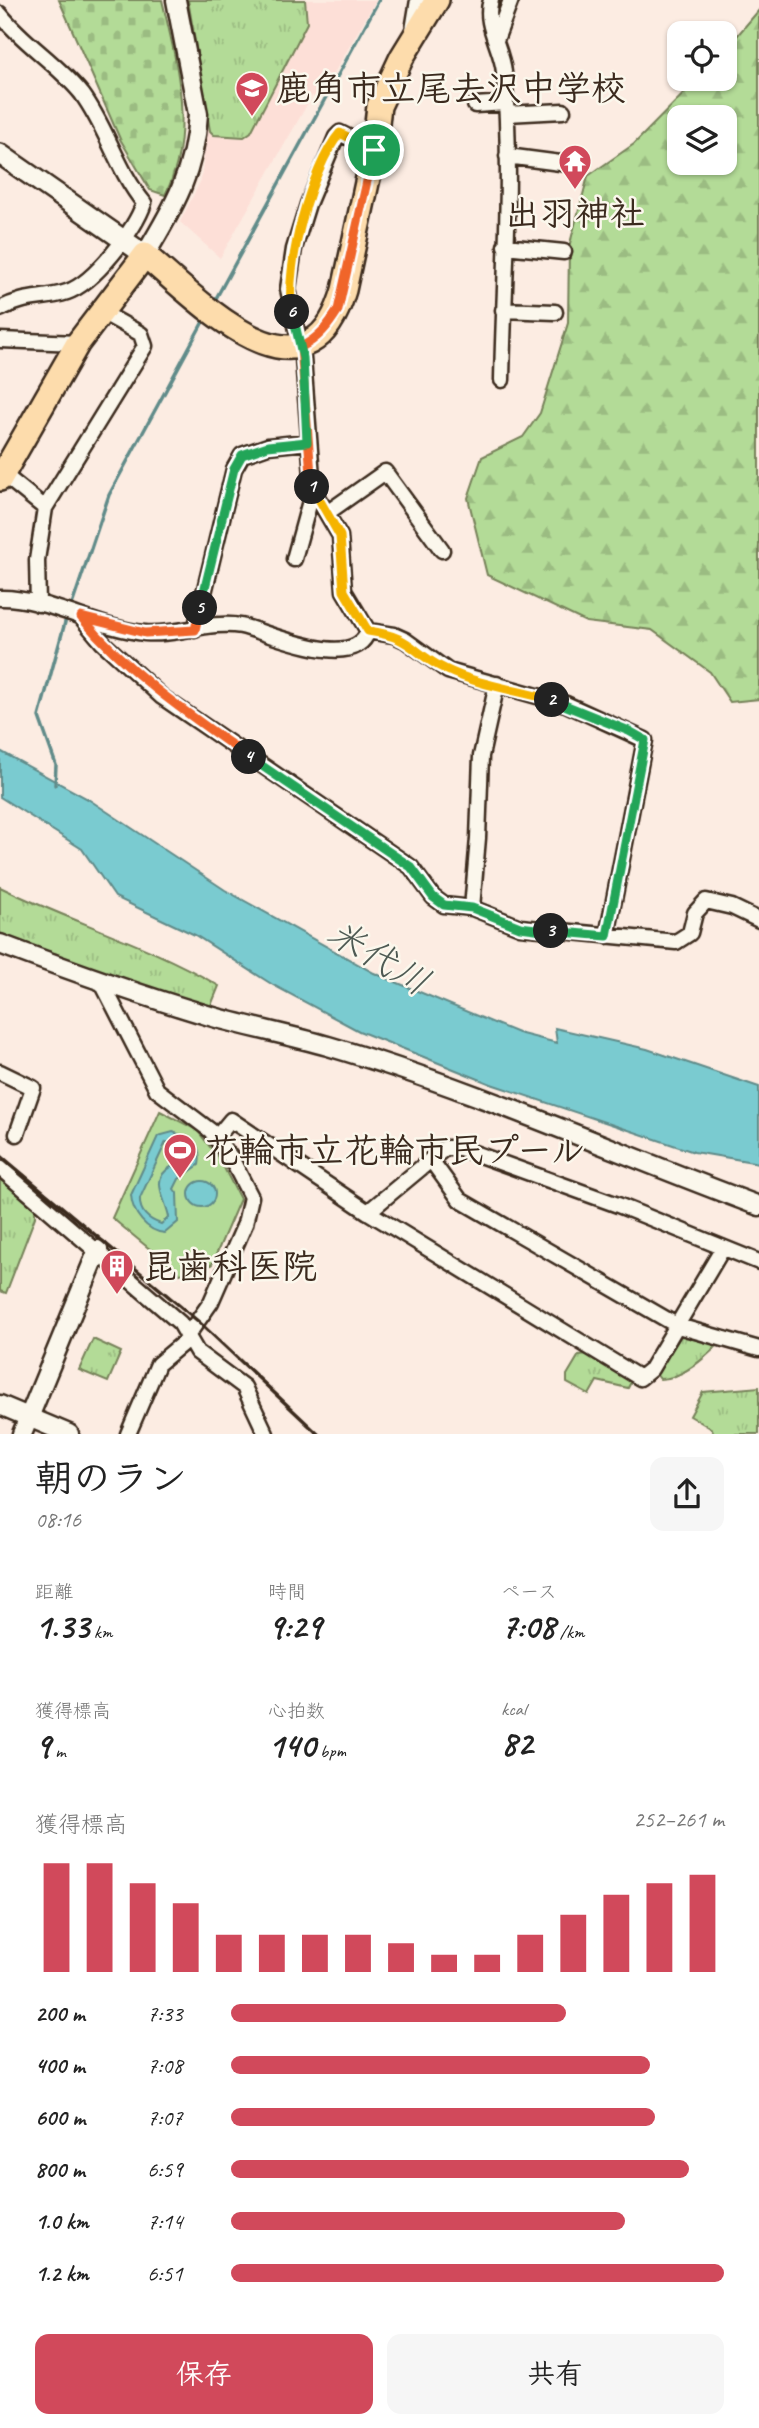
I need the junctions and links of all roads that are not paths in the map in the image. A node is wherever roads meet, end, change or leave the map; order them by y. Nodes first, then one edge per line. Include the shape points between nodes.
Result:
1 (176, 0) edge
2 (418, 0) edge
3 (438, 0) edge
4 (491, 0) edge
5 (511, 0) edge
6 (0, 13) edge
7 (496, 40) junction
8 (412, 41) junction
9 (475, 105) dead end
10 (507, 108) junction
11 (563, 111) dead end
12 (374, 150) junction
13 (0, 155) edge
14 (508, 156) junction
15 (568, 164) dead end
16 (144, 203) junction
17 (165, 222) junction
18 (122, 238) junction
19 (505, 246) junction
20 (564, 252) dead end
21 (145, 255) junction
22 (0, 309) edge
23 (503, 310) junction
24 (100, 311) junction
25 (555, 312) dead end
26 (0, 340) edge
27 (78, 343) junction
28 (301, 347) junction
29 (502, 380) dead end
30 (307, 442) junction
31 (4, 467) edge
32 (313, 490) junction
33 (45, 508) junction
34 (327, 513) junction
35 (442, 550) dead end
36 (294, 559) dead end
37 (0, 598) edge
38 (38, 604) junction
39 (81, 617) junction
40 (195, 630) junction
41 (368, 631) junction
42 (497, 684) junction
43 (472, 908) junction
44 (759, 920) edge
45 (607, 936) junction
46 (0, 944) edge
47 (102, 983) junction
48 (0, 1072) edge
49 (17, 1134) dead end
50 (216, 1138) junction
51 (430, 1160) junction
52 (0, 1168) edge
53 (759, 1206) edge
54 (368, 1212) junction
55 (723, 1248) junction
56 (98, 1250) junction
57 (759, 1262) edge
58 (678, 1326) junction
59 (188, 1337) junction
60 (759, 1349) edge
61 (0, 1405) edge
62 (30, 1416) junction
63 (22, 1434) edge
64 (69, 1434) edge
65 (128, 1434) edge
66 (266, 1434) edge

1 - 17 street via 196,102 197,132 182,193
2 - 8 street
3 - 8 main road
4 - 7 street via 490,23
5 - 7 street
6 - 16 street via 18,36 80,91 129,185
7 - 10 street
8 - 12 main road via 379,106
9 - 10 street
10 - 11 street
10 - 14 street
12 - 28 main road via 338,310 314,341
12 - 28 street via 340,133 307,204 288,289
13 - 18 main road
14 - 15 street
14 - 19 street
16 - 17 street
16 - 18 street
17 - 21 street
18 - 21 main road
18 - 22 street via 89,280 67,292 18,299
19 - 20 street
19 - 23 street
21 - 24 main road
21 - 28 main road via 235,328 271,347
23 - 25 street
23 - 29 street
24 - 27 main road
24 - 33 street via 141,334 145,346
26 - 27 street
27 - 31 main road
28 - 30 street
30 - 32 street
30 - 40 street via 268,446 242,455 234,469
31 - 33 street
32 - 34 street
32 - 36 street
33 - 38 street via 37,559
34 - 35 street via 385,472
34 - 41 street via 340,536 344,591
37 - 38 street
38 - 39 street
39 - 40 street via 145,633
39 - 43 street via 162,697 411,867 444,905
40 - 41 street via 238,625 342,651 355,646
41 - 42 street via 394,635 448,671
42 - 43 street via 481,755
42 - 45 street via 566,704 645,740
43 - 45 street via 520,927
44 - 45 street via 706,901 695,913 685,939
46 - 47 street
47 - 50 street via 157,1090
47 - 53 street via 341,1050
48 - 49 street via 33,1088
50 - 54 street via 231,1120
50 - 59 street via 232,1158 251,1197 245,1224 212,1302
51 - 54 street
51 - 55 street via 445,1148 460,1148
51 - 58 street via 460,1200
52 - 56 street
54 - 58 street via 640,1378
55 - 57 street
55 - 58 street
56 - 59 street via 180,1323
56 - 62 street
58 - 60 street
59 - 65 street via 158,1364
59 - 66 street via 197,1352 244,1387
61 - 62 street
62 - 63 street
62 - 64 street

